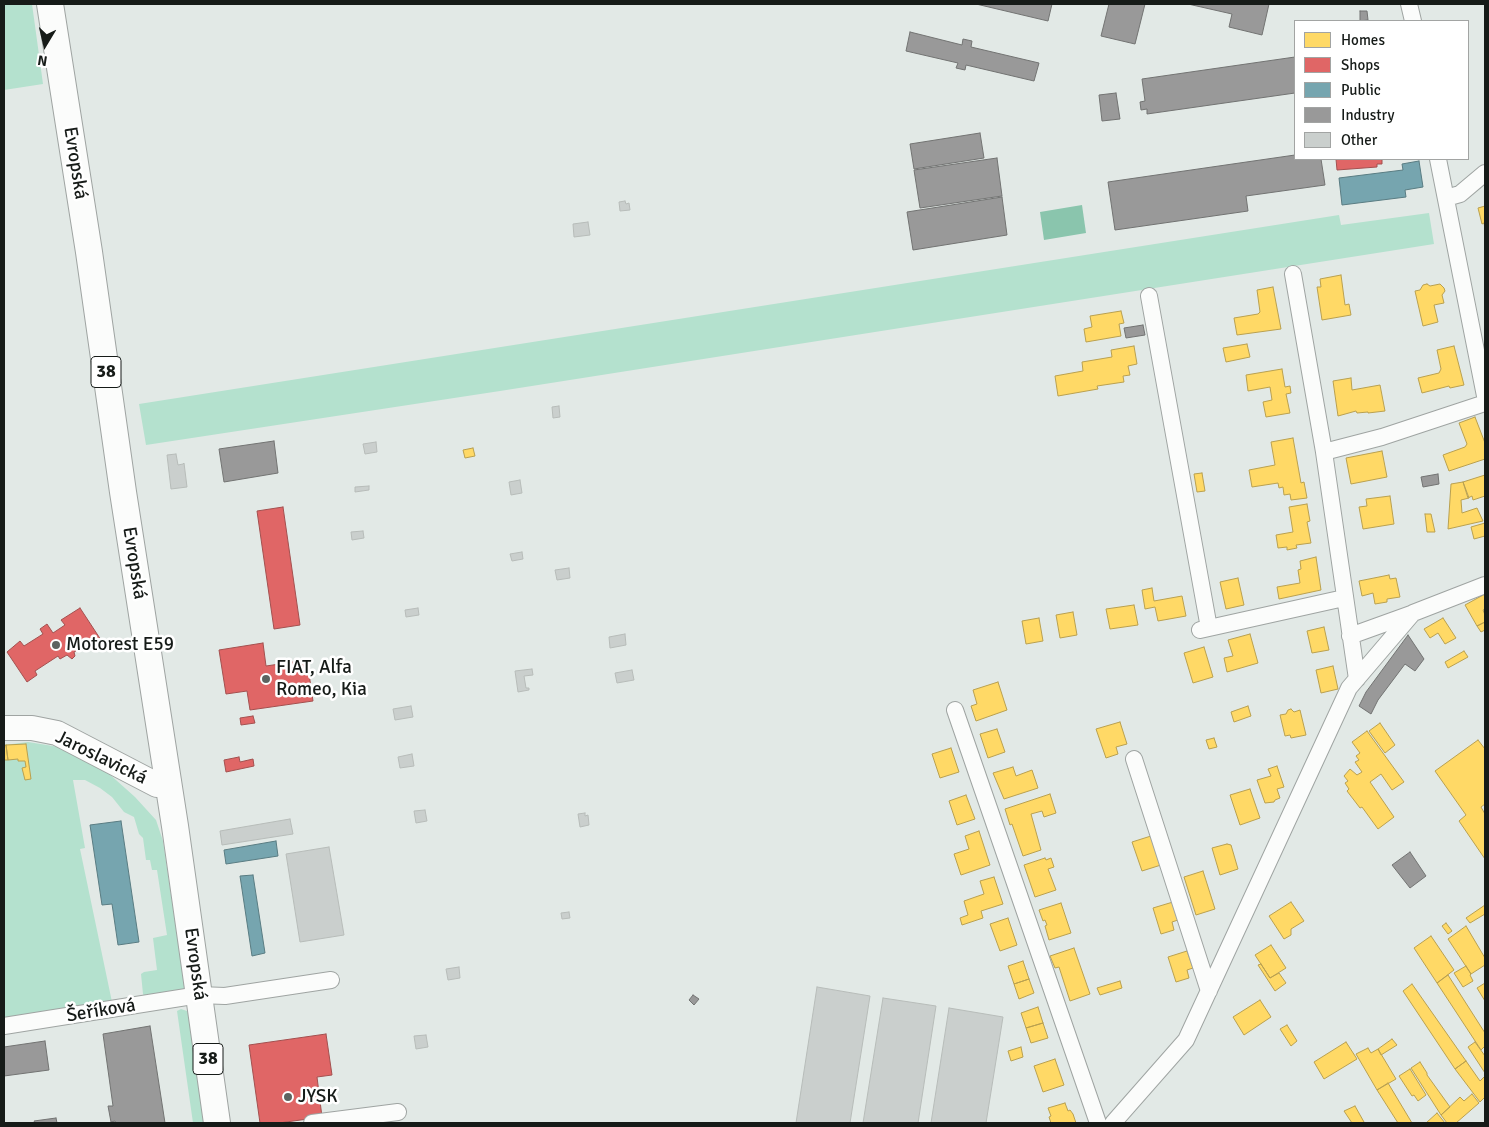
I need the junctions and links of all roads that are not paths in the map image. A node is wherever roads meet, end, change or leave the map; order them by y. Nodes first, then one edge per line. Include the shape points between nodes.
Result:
1 (50, 4) edge
2 (1409, 4) edge
3 (1412, 20) edge
4 (1438, 160) edge
5 (1485, 173) edge
6 (1446, 198) junction
7 (1294, 274) dead end
8 (1150, 296) dead end
9 (1485, 396) edge
10 (1485, 403) edge
11 (1324, 452) junction
12 (1485, 585) edge
13 (1344, 598) junction
14 (1413, 613) junction
15 (1350, 636) junction
16 (1357, 679) junction
17 (955, 710) dead end
18 (4, 728) edge
19 (1134, 759) dead end
20 (169, 783) junction
21 (330, 980) dead end
22 (1209, 991) junction
23 (199, 995) junction
24 (4, 1026) edge
25 (398, 1112) dead end
26 (217, 1123) edge
27 (312, 1123) edge
28 (1098, 1123) edge
29 (1113, 1123) edge

1 - 20 main road, Evropská / 38 via 122,492
2 - 3 street
4 - 6 street
5 - 6 street via 1460,194
6 - 9 street
7 - 11 street
8 - 13 street via 1204,629
10 - 11 street via 1382,437
11 - 13 street
12 - 14 street
13 - 15 street
14 - 15 street
14 - 16 street
15 - 16 street
16 - 22 street via 1349,688
17 - 28 street
18 - 20 street, Jaroslavická via 32,728 57,733 157,785
19 - 22 street
20 - 23 main road, Evropská / 38
21 - 23 street, Šeříková via 225,996
22 - 29 street via 1186,1040
23 - 24 street, Šeříková
23 - 26 main road, Evropská / 38
25 - 27 street

